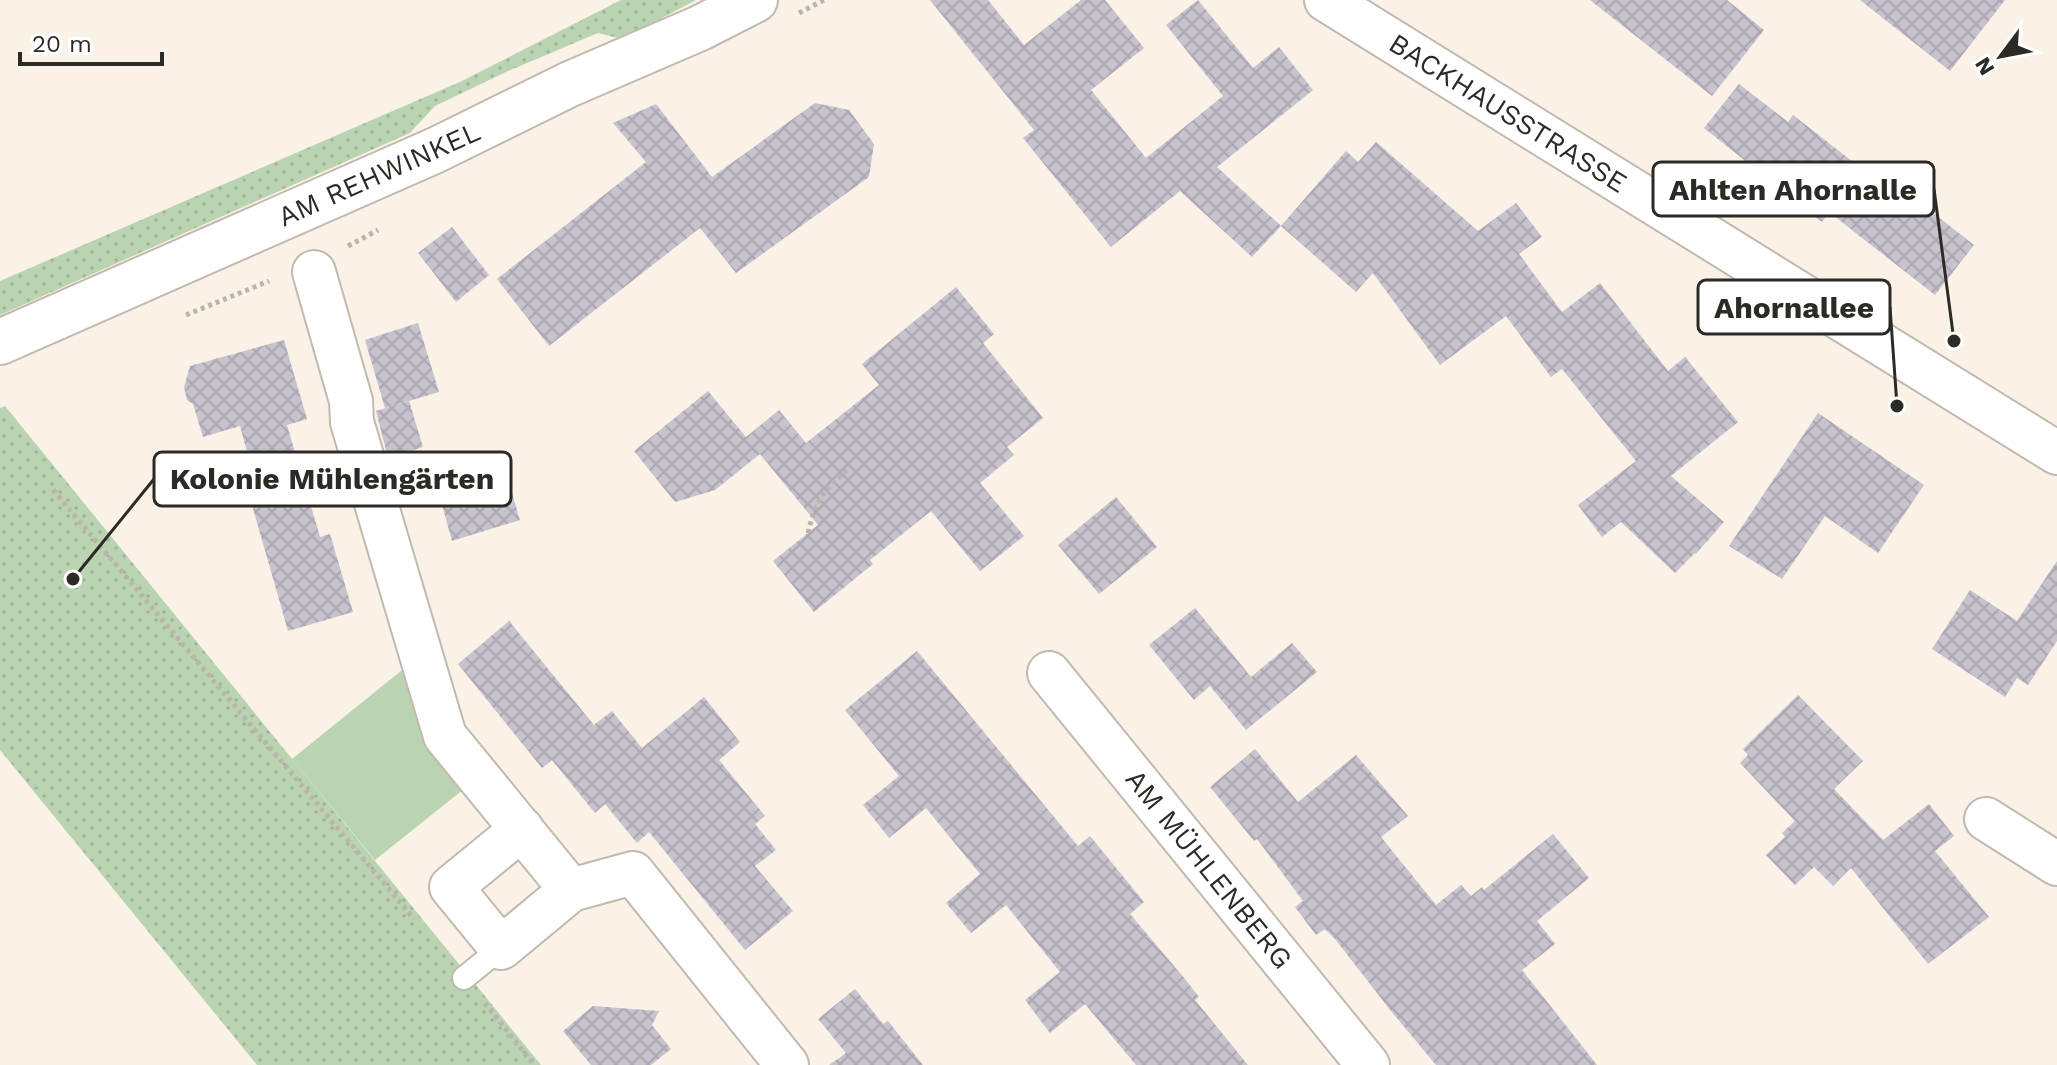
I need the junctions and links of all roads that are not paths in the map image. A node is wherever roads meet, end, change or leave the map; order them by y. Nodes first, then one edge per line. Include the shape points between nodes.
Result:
1 (755, 0) edge
2 (1326, 0) edge
3 (314, 272) dead end
4 (0, 342) edge
5 (2053, 443) edge
6 (1049, 673) dead end
7 (1986, 819) dead end
8 (522, 829) junction
9 (2057, 864) edge
10 (571, 890) junction
11 (501, 948) junction
12 (464, 978) road end
13 (787, 1065) edge
14 (1368, 1065) edge

1 - 4 street, AM REHWINKEL via 436,150
2 - 5 street, BACKHAUSSTRASSE
3 - 8 street via 351,401 352,422 445,736
6 - 14 street, AM MÜHLENBERG
7 - 9 street
8 - 10 street
8 - 11 street via 451,887
10 - 11 street
10 - 13 street via 633,873
11 - 12 lane

